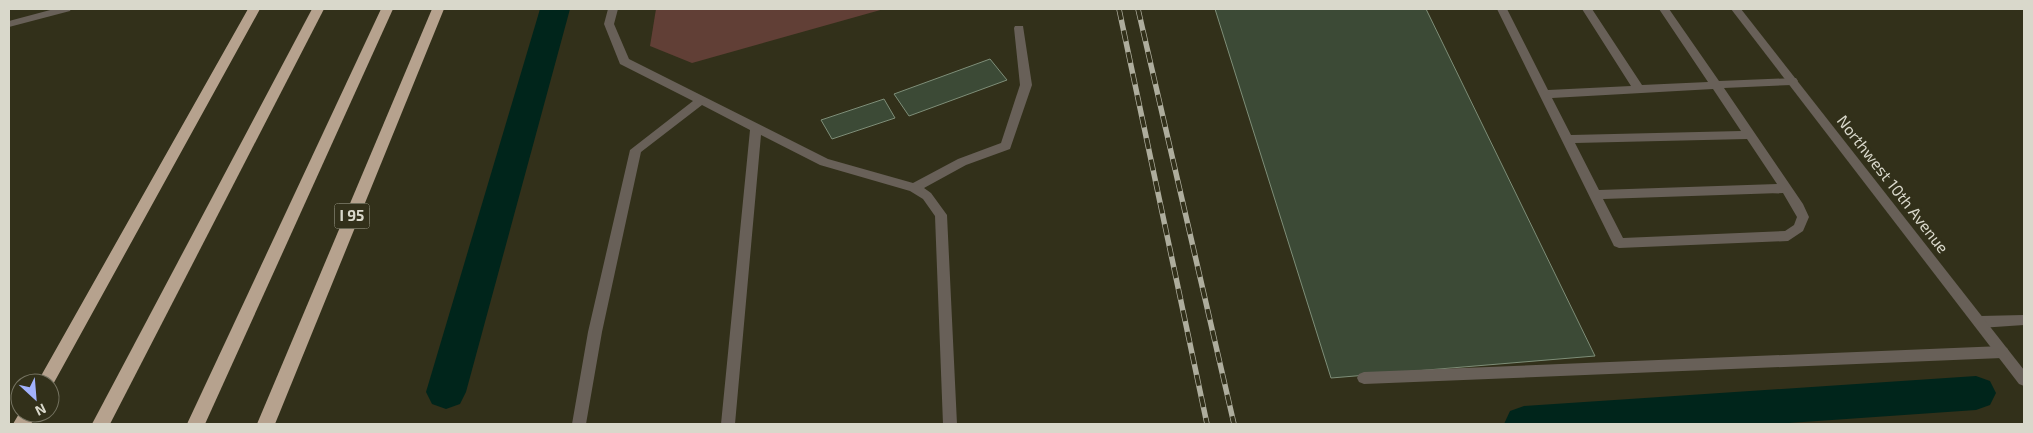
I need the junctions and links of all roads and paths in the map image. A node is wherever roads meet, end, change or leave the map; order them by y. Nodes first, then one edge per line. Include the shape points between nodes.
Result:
1 (66, 9) edge
2 (318, 9) edge
3 (387, 9) edge
4 (438, 9) edge
5 (613, 9) edge
6 (1502, 9) edge
7 (1587, 9) edge
8 (1664, 9) edge
9 (1736, 9) edge
10 (250, 15) edge
11 (9, 24) edge
12 (1019, 28) dead end
13 (1792, 81) junction
14 (1716, 85) junction
15 (1638, 88) junction
16 (1545, 94) junction
17 (700, 101) junction
18 (756, 128) junction
19 (1749, 135) junction
20 (1567, 139) junction
21 (914, 188) junction
22 (1786, 188) junction
23 (1595, 195) junction
24 (2024, 320) edge
25 (1980, 322) junction
26 (2002, 352) junction
27 (51, 373) edge
28 (1364, 378) dead end
29 (2024, 380) edge
30 (101, 424) edge
31 (196, 424) edge
32 (266, 424) edge
33 (579, 424) edge
34 (728, 424) edge
35 (950, 424) edge

1 - 11 street
2 - 30 highway
3 - 31 highway
4 - 32 highway, I 95
5 - 17 street via 609,24 624,61
6 - 16 street
7 - 15 street
8 - 14 street
9 - 13 street, Northwest 10th Avenue
10 - 27 highway
12 - 21 street via 1026,84 1006,146 962,162
13 - 14 street
13 - 25 street, Northwest 10th Avenue
14 - 15 street
14 - 19 street
15 - 16 street
16 - 20 street
17 - 18 street
17 - 33 street via 636,150 595,332
18 - 21 street via 824,162
18 - 34 street
19 - 20 street
19 - 22 street
20 - 23 street
21 - 35 street via 927,196 941,215
22 - 23 street
22 - 23 street via 1803,216 1799,228 1788,236 1619,243
24 - 25 street
25 - 26 street, Northwest 10th Avenue
26 - 28 street
26 - 29 street, Northwest 10th Avenue

